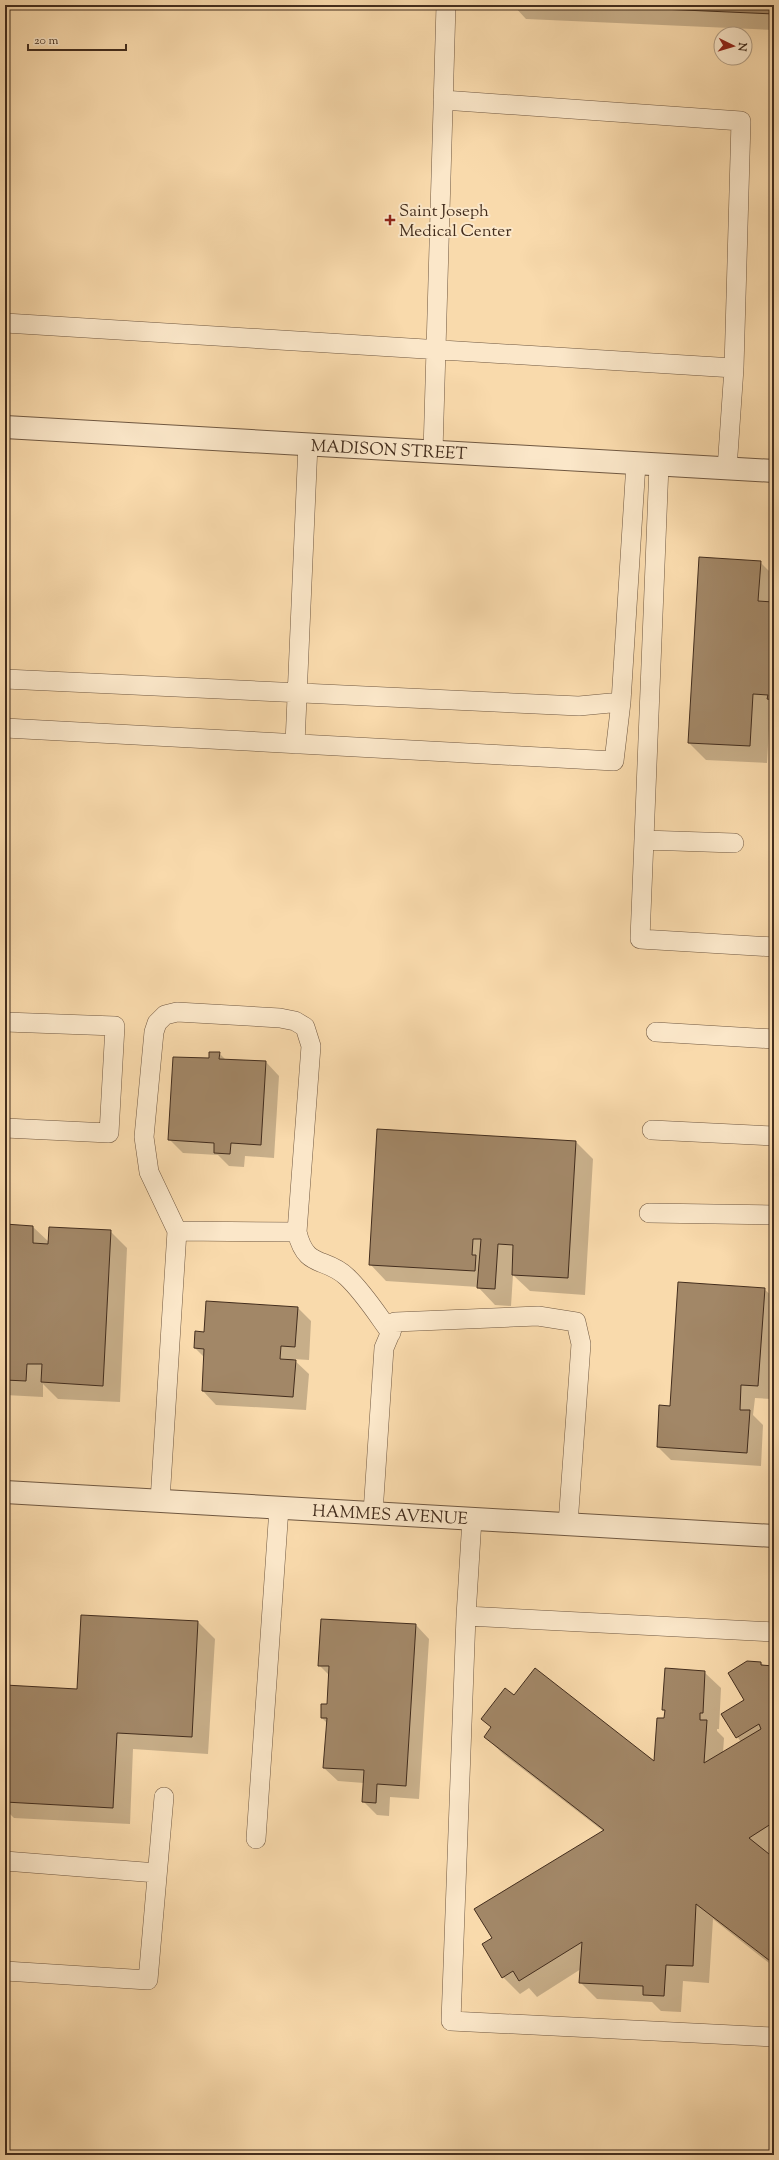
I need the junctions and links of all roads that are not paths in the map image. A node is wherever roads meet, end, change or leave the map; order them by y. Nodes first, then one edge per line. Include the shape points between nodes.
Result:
1 (446, 5) edge
2 (443, 100) junction
3 (5, 323) edge
4 (436, 348) junction
5 (734, 368) junction
6 (5, 427) edge
7 (308, 444) junction
8 (433, 452) junction
9 (636, 463) junction
10 (659, 465) junction
11 (727, 469) junction
12 (774, 471) edge
13 (5, 679) edge
14 (298, 694) junction
15 (621, 702) junction
16 (5, 728) edge
17 (295, 744) junction
18 (644, 840) junction
19 (734, 843) dead end
20 (774, 947) edge
21 (5, 1022) edge
22 (656, 1032) dead end
23 (774, 1039) edge
24 (5, 1128) edge
25 (652, 1130) dead end
26 (774, 1136) edge
27 (649, 1213) dead end
28 (774, 1214) edge
29 (177, 1230) junction
30 (297, 1232) junction
31 (391, 1332) junction
32 (5, 1492) edge
33 (160, 1501) junction
34 (279, 1508) junction
35 (372, 1513) junction
36 (472, 1519) junction
37 (568, 1524) junction
38 (774, 1536) edge
39 (466, 1616) junction
40 (774, 1632) edge
41 (164, 1797) dead end
42 (256, 1839) dead end
43 (5, 1861) edge
44 (157, 1873) junction
45 (5, 1971) edge
46 (774, 2037) edge

1 - 2 lane
2 - 4 lane
2 - 5 lane via 741,121
3 - 4 lane
4 - 5 lane
4 - 8 lane
5 - 11 lane
6 - 7 street, MADISON STREET
7 - 8 street, MADISON STREET
7 - 14 lane
8 - 9 street, MADISON STREET
9 - 10 street, MADISON STREET
9 - 15 lane
10 - 11 street, MADISON STREET
10 - 18 lane
11 - 12 street, MADISON STREET
13 - 14 lane
14 - 15 lane via 579,706
14 - 17 lane
15 - 17 lane via 614,761
16 - 17 lane
18 - 19 lane
18 - 20 lane via 640,940
21 - 24 lane via 115,1026 109,1133
22 - 23 lane
25 - 26 lane
27 - 28 lane
29 - 30 lane
29 - 30 lane via 149,1172 144,1136 154,1032 157,1023 166,1015 177,1012 280,1018 295,1021 305,1027 311,1046
29 - 33 lane
30 - 31 lane via 300,1245 306,1254 345,1275
31 - 35 lane via 384,1348
31 - 37 lane via 395,1322 538,1316 576,1322 581,1344
32 - 33 street, HAMMES AVENUE
33 - 34 street, HAMMES AVENUE
34 - 35 street, HAMMES AVENUE
34 - 42 lane
35 - 36 street, HAMMES AVENUE
36 - 37 street, HAMMES AVENUE
36 - 39 lane
37 - 38 street, HAMMES AVENUE
39 - 40 lane
39 - 46 lane via 451,2021
41 - 44 lane
43 - 44 lane
44 - 45 lane via 148,1980

